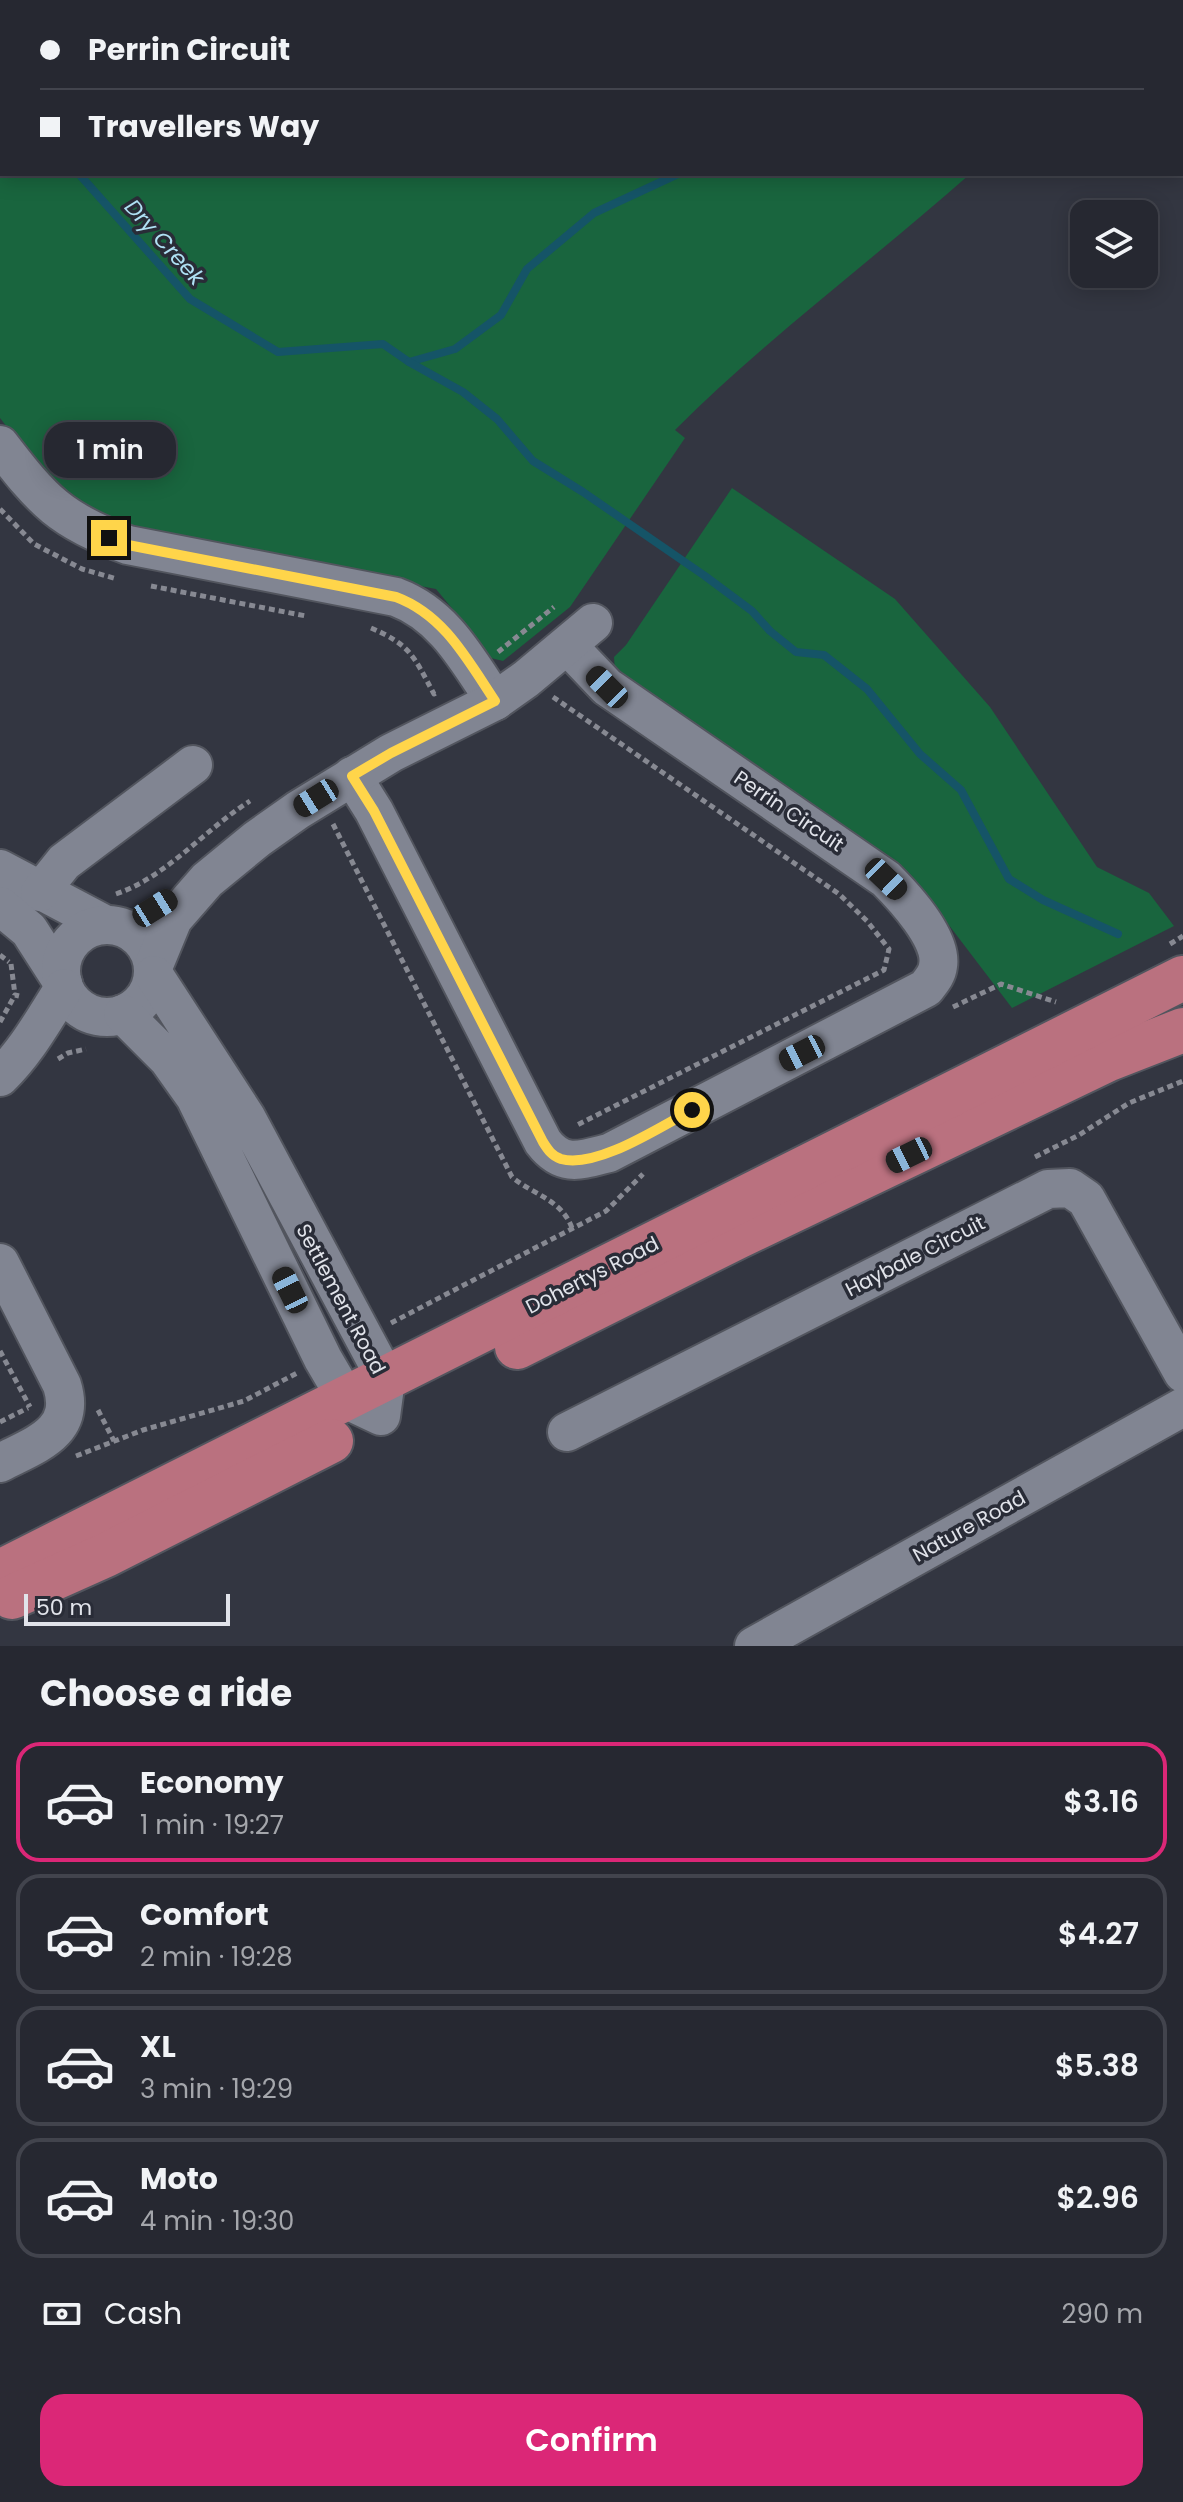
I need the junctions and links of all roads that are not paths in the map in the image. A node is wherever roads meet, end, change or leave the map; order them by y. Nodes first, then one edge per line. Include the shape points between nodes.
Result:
1 (0, 445) edge
2 (495, 701) junction
3 (193, 765) dead end
4 (352, 776) junction
5 (0, 869) edge
6 (207, 880) junction
7 (40, 892) junction
8 (0, 906) edge
9 (110, 925) junction
10 (1171, 964) edge
11 (154, 970) junction
12 (64, 986) junction
13 (116, 1016) junction
14 (1183, 1030) edge
15 (7, 1070) edge
16 (0, 1263) edge
17 (1183, 1373) edge
18 (371, 1398) junction
19 (1183, 1407) edge
20 (567, 1432) dead end
21 (0, 1463) edge
22 (0, 1572) edge
23 (0, 1603) edge
24 (754, 1646) edge

1 - 2 street via 44,499 90,531 128,545 412,603 448,633
2 - 4 street
2 - 4 street, Perrin Circuit via 581,634 607,687 886,879 921,919 937,948 935,976 926,988 609,1153 563,1160 543,1142
3 - 7 street via 64,862
4 - 6 street via 287,817
5 - 7 street
6 - 9 street
6 - 11 street via 173,919
7 - 9 street
8 - 12 street via 29,930
9 - 11 street via 141,938
9 - 12 street via 92,927 70,944 61,970
10 - 18 main road, Dohertys Road
11 - 13 street via 144,999
11 - 18 street, Settlement Road via 246,1117 364,1338
12 - 13 street via 81,1009
12 - 15 street via 39,1030
13 - 15 street via 72,1029
13 - 18 street, Settlement Road via 168,1059 195,1097 323,1359
14 - 18 main road, Dohertys Road via 1109,1059 766,1223
16 - 21 street via 66,1399 59,1427
17 - 20 street, Haybale Circuit via 1086,1199 1070,1188 1048,1189
18 - 22 main road, Dohertys Road
18 - 23 main road, Dohertys Road via 106,1555
19 - 24 street, Nature Road

